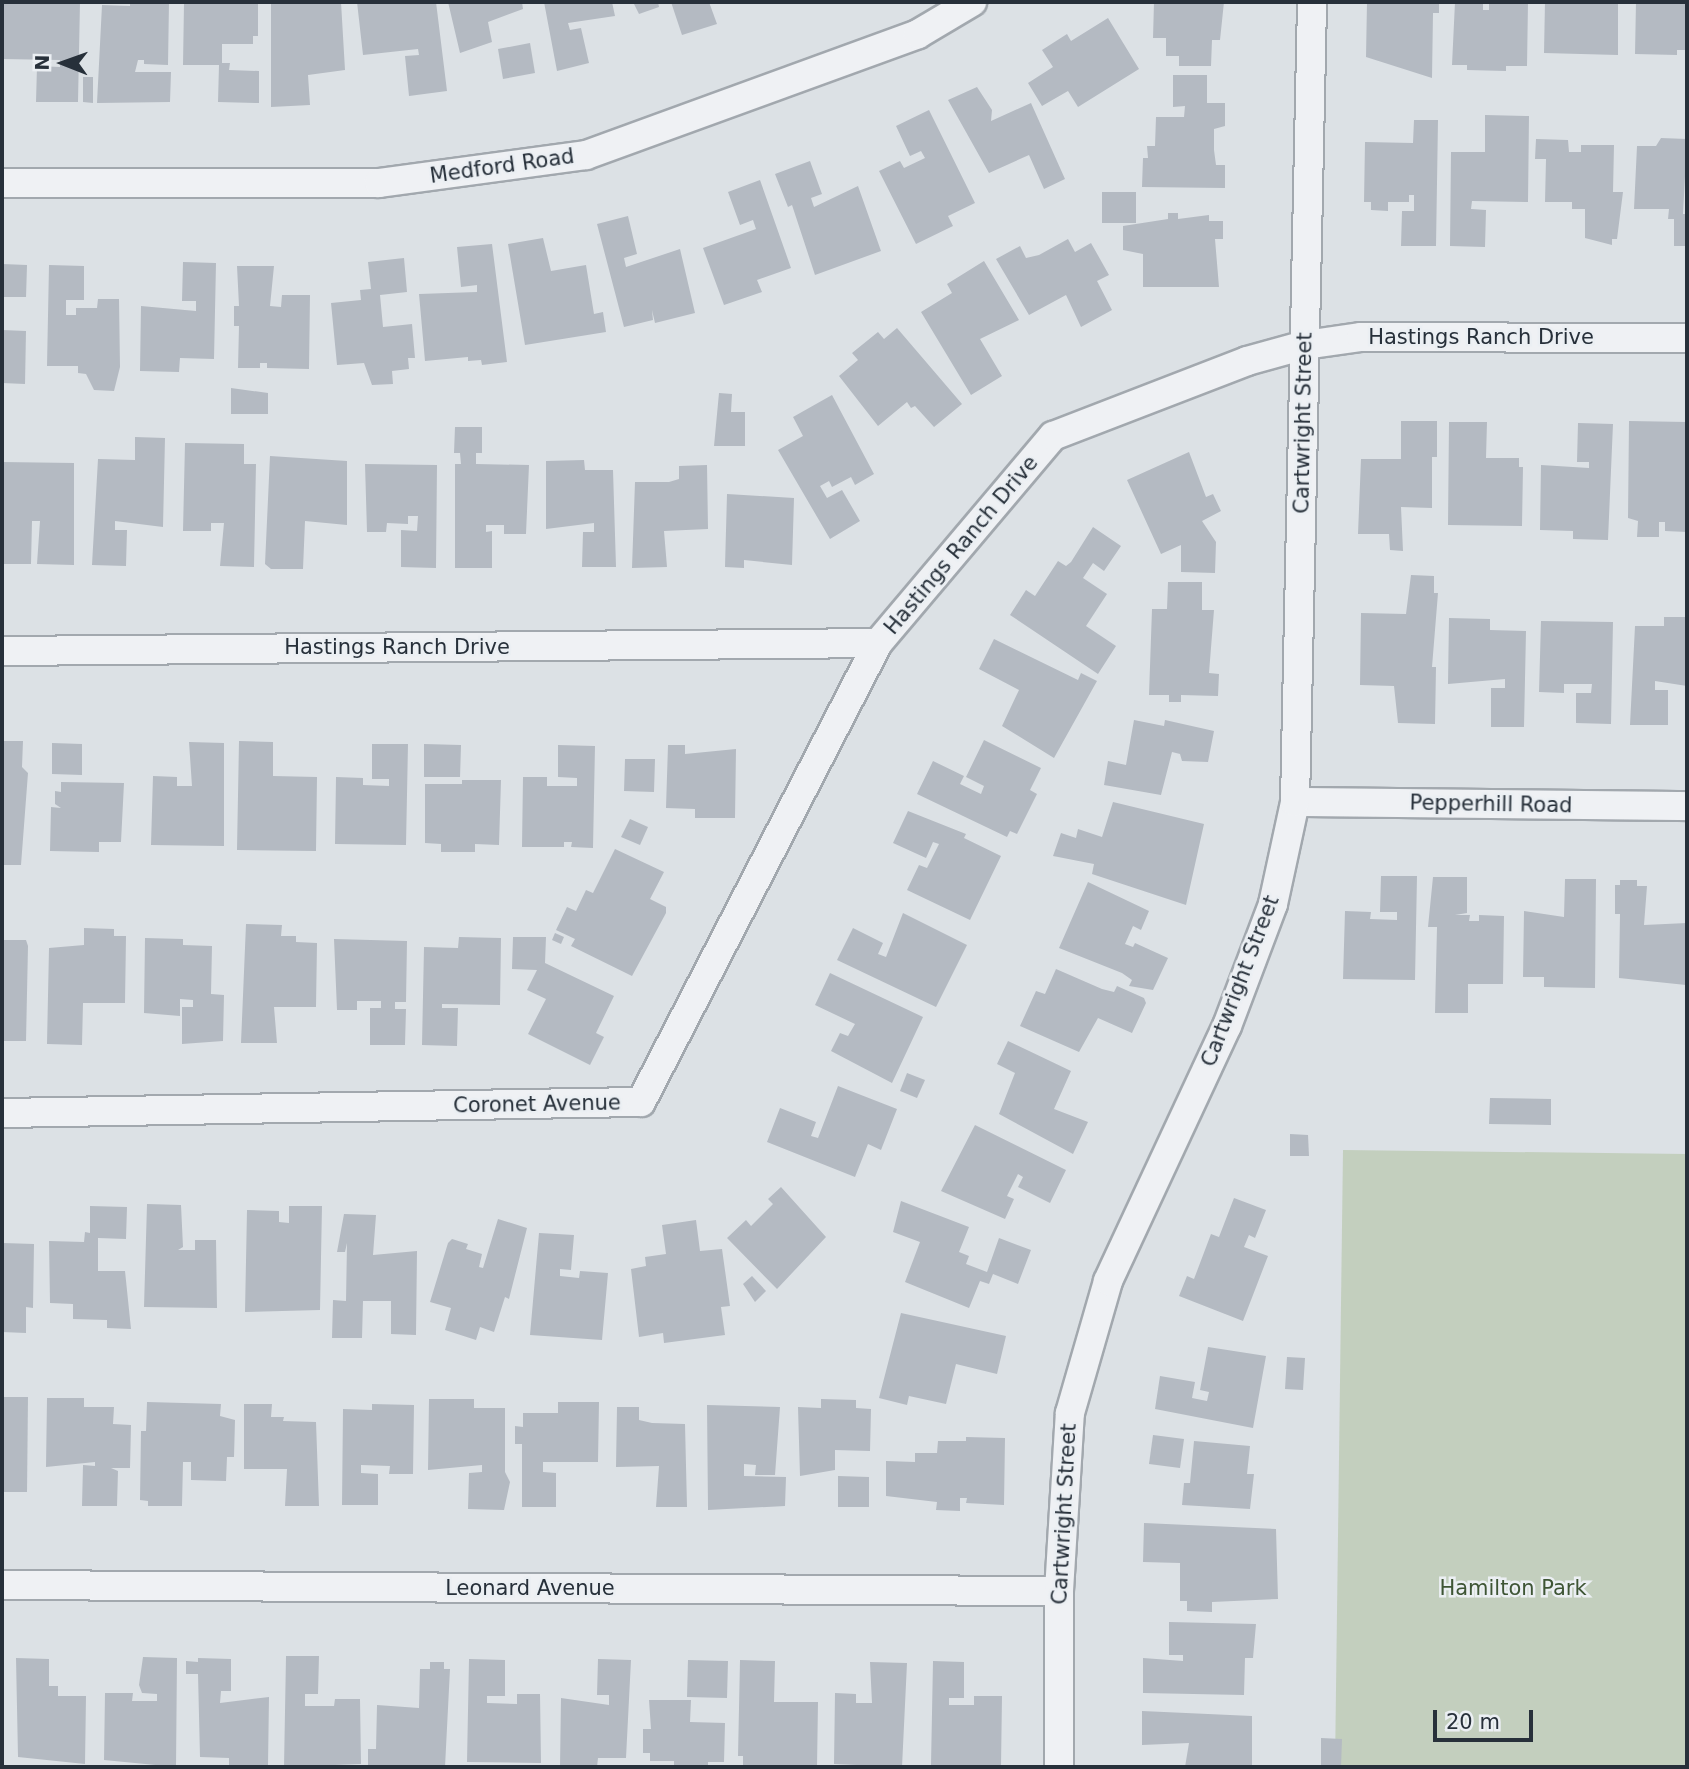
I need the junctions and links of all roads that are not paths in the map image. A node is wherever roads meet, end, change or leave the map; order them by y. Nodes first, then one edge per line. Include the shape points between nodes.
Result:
1 (972, 2) edge
2 (1312, 2) edge
3 (2, 183) edge
4 (1687, 338) edge
5 (1305, 345) junction
6 (878, 643) junction
7 (2, 651) edge
8 (1296, 802) junction
9 (1687, 806) edge
10 (2, 1112) edge
11 (2, 1586) edge
12 (1059, 1591) junction
13 (1059, 1767) edge

1 - 3 street, Medford Road via 918,34 586,155 379,183
2 - 5 street, Cartwright Street
4 - 5 street, Hastings Ranch Drive via 1361,337
5 - 6 street, Hastings Ranch Drive via 1247,361 1053,436
5 - 8 street, Cartwright Street
6 - 7 street, Hastings Ranch Drive
6 - 10 street, Coronet Avenue via 641,1102
8 - 9 street, Pepperhill Road
8 - 12 street, Cartwright Street via 1273,904 1227,1026 1108,1281 1070,1413
11 - 12 street, Leonard Avenue
12 - 13 street, Cartwright Street

